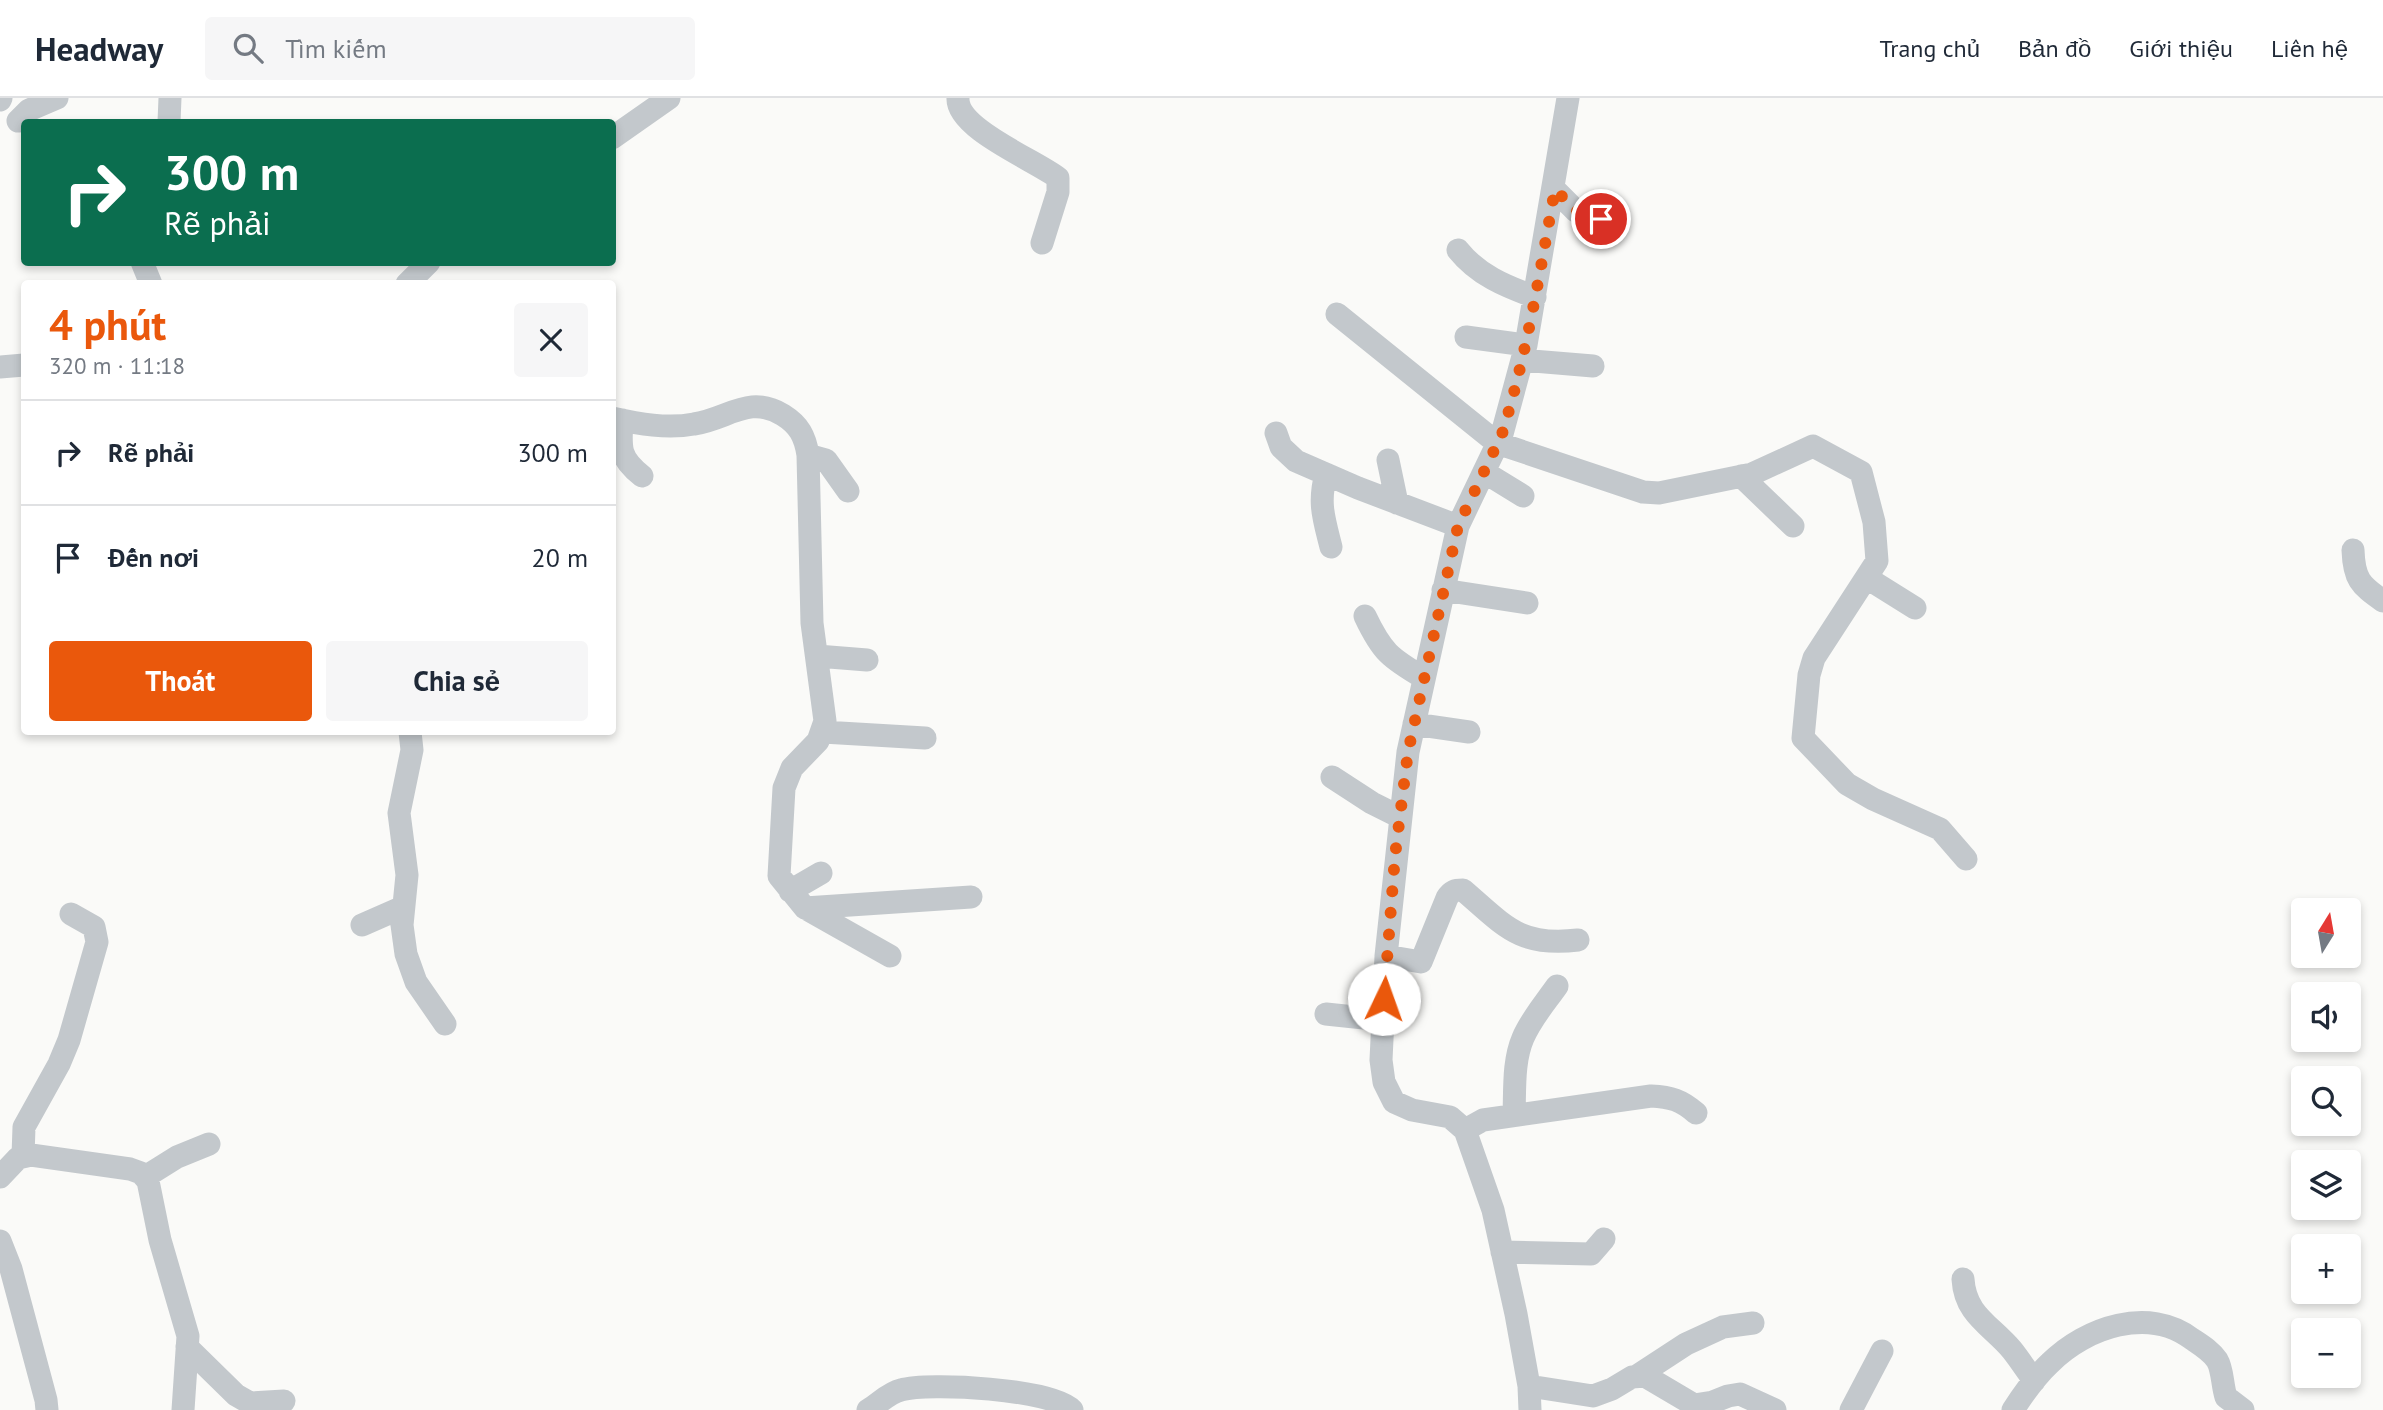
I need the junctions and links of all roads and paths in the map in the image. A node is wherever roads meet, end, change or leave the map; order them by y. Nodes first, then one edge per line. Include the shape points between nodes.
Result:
1 (57, 98) edge
2 (170, 98) edge
3 (669, 98) edge
4 (958, 98) edge
5 (1568, 98) edge
6 (14, 119) edge
7 (169, 119) edge
8 (616, 135) edge
9 (1555, 189) junction
10 (1601, 219) dead end
11 (1042, 243) dead end
12 (1458, 250) dead end
13 (425, 266) edge
14 (411, 280) edge
15 (1535, 297) junction
16 (1337, 314) dead end
17 (1466, 337) dead end
18 (1524, 352) junction
19 (21, 365) edge
20 (1593, 366) dead end
21 (0, 367) edge
22 (617, 419) edge
23 (1276, 433) dead end
24 (1497, 443) junction
25 (808, 455) junction
26 (1388, 460) dead end
27 (1484, 472) junction
28 (1326, 474) junction
29 (642, 476) dead end
30 (1741, 476) junction
31 (848, 491) dead end
32 (1523, 496) dead end
33 (1397, 503) junction
34 (1458, 526) junction
35 (1793, 526) dead end
36 (1331, 547) dead end
37 (2353, 550) dead end
38 (1867, 579) junction
39 (1443, 590) junction
40 (2383, 601) edge
41 (1527, 603) dead end
42 (1915, 608) dead end
43 (1365, 616) dead end
44 (817, 656) junction
45 (867, 660) dead end
46 (1424, 678) junction
47 (1415, 724) junction
48 (823, 732) junction
49 (1469, 732) dead end
50 (410, 735) edge
51 (925, 738) dead end
52 (1332, 777) dead end
53 (1401, 817) junction
54 (1966, 859) dead end
55 (821, 873) dead end
56 (971, 897) dead end
57 (797, 900) junction
58 (403, 907) junction
59 (71, 914) dead end
60 (362, 925) dead end
61 (1578, 940) dead end
62 (890, 956) dead end
63 (1386, 956) junction
64 (1557, 986) dead end
65 (1326, 1014) dead end
66 (1383, 1020) junction
67 (445, 1024) dead end
68 (1696, 1113) dead end
69 (1514, 1115) junction
70 (1465, 1130) junction
71 (209, 1144) dead end
72 (23, 1156) junction
73 (0, 1177) edge
74 (145, 1177) junction
75 (1604, 1239) dead end
76 (0, 1241) edge
77 (1502, 1252) junction
78 (1963, 1279) dead end
79 (1753, 1323) dead end
80 (187, 1347) junction
81 (1882, 1351) dead end
82 (1637, 1376) junction
83 (2034, 1381) junction
84 (1529, 1386) junction
85 (284, 1401) dead end
86 (2235, 1408) edge
87 (47, 1410) edge
88 (183, 1410) edge
89 (868, 1410) edge
90 (1072, 1410) edge
91 (1530, 1410) edge
92 (1775, 1410) edge
93 (1851, 1410) edge
94 (2013, 1410) edge

1 - 6 street
2 - 7 street
3 - 8 street
4 - 11 street via 959,108 996,143 1058,178 1059,192
5 - 9 street
9 - 10 street via 1576,211
9 - 15 street
12 - 15 street via 1484,275
13 - 14 street
15 - 18 street
16 - 24 street
17 - 18 street
18 - 20 street
18 - 24 street
19 - 21 street
22 - 25 street via 679,426 763,406 799,428
22 - 29 street via 626,463
23 - 28 street via 1287,454
24 - 27 street
24 - 30 street via 1651,493
25 - 31 street via 826,460
25 - 44 street via 808,550
26 - 33 street
27 - 32 street
27 - 34 street
28 - 33 street
28 - 36 street via 1321,508
30 - 35 street
30 - 38 street via 1813,446 1861,472 1876,536 1877,561
33 - 34 street
34 - 39 street
37 - 40 street via 2357,579
38 - 42 street
38 - 54 street via 1814,658 1802,737 1847,784 1940,829
39 - 41 street
39 - 46 street
43 - 46 street via 1379,644 1398,663
44 - 45 street
44 - 48 street
46 - 47 street
47 - 49 street
47 - 53 street
48 - 51 street
48 - 57 street via 792,768 784,788 779,876
50 - 58 street via 412,750 399,813 407,875
52 - 53 street
53 - 63 street
55 - 57 street
56 - 57 street
57 - 62 street
58 - 60 street
58 - 67 street via 402,925 416,982
59 - 72 street via 94,926 97,942 69,1041 24,1127
61 - 63 street via 1543,942 1517,934 1463,890 1456,890 1447,898 1421,962
63 - 66 street
64 - 69 street via 1522,1040
65 - 66 street
66 - 70 street via 1381,1060 1384,1082 1394,1101 1412,1110 1450,1117
68 - 69 street via 1671,1097 1651,1096
69 - 70 street via 1483,1120
70 - 77 street via 1493,1210
71 - 74 street
72 - 73 street
72 - 74 street via 130,1170
74 - 80 street via 188,1336
75 - 77 street via 1591,1254
76 - 87 street
77 - 84 street
78 - 83 street via 1964,1292 1979,1319 2011,1349
79 - 82 street via 1723,1327 1686,1344
80 - 85 street via 250,1403
80 - 88 street
81 - 93 street
82 - 84 street via 1593,1396
82 - 92 street via 1694,1405 1740,1394
83 - 86 street via 2050,1363 2091,1334 2155,1322 2185,1333 2218,1361 2225,1397
83 - 94 street
84 - 91 street
89 - 90 street via 900,1390 957,1386 1013,1392 1062,1403

